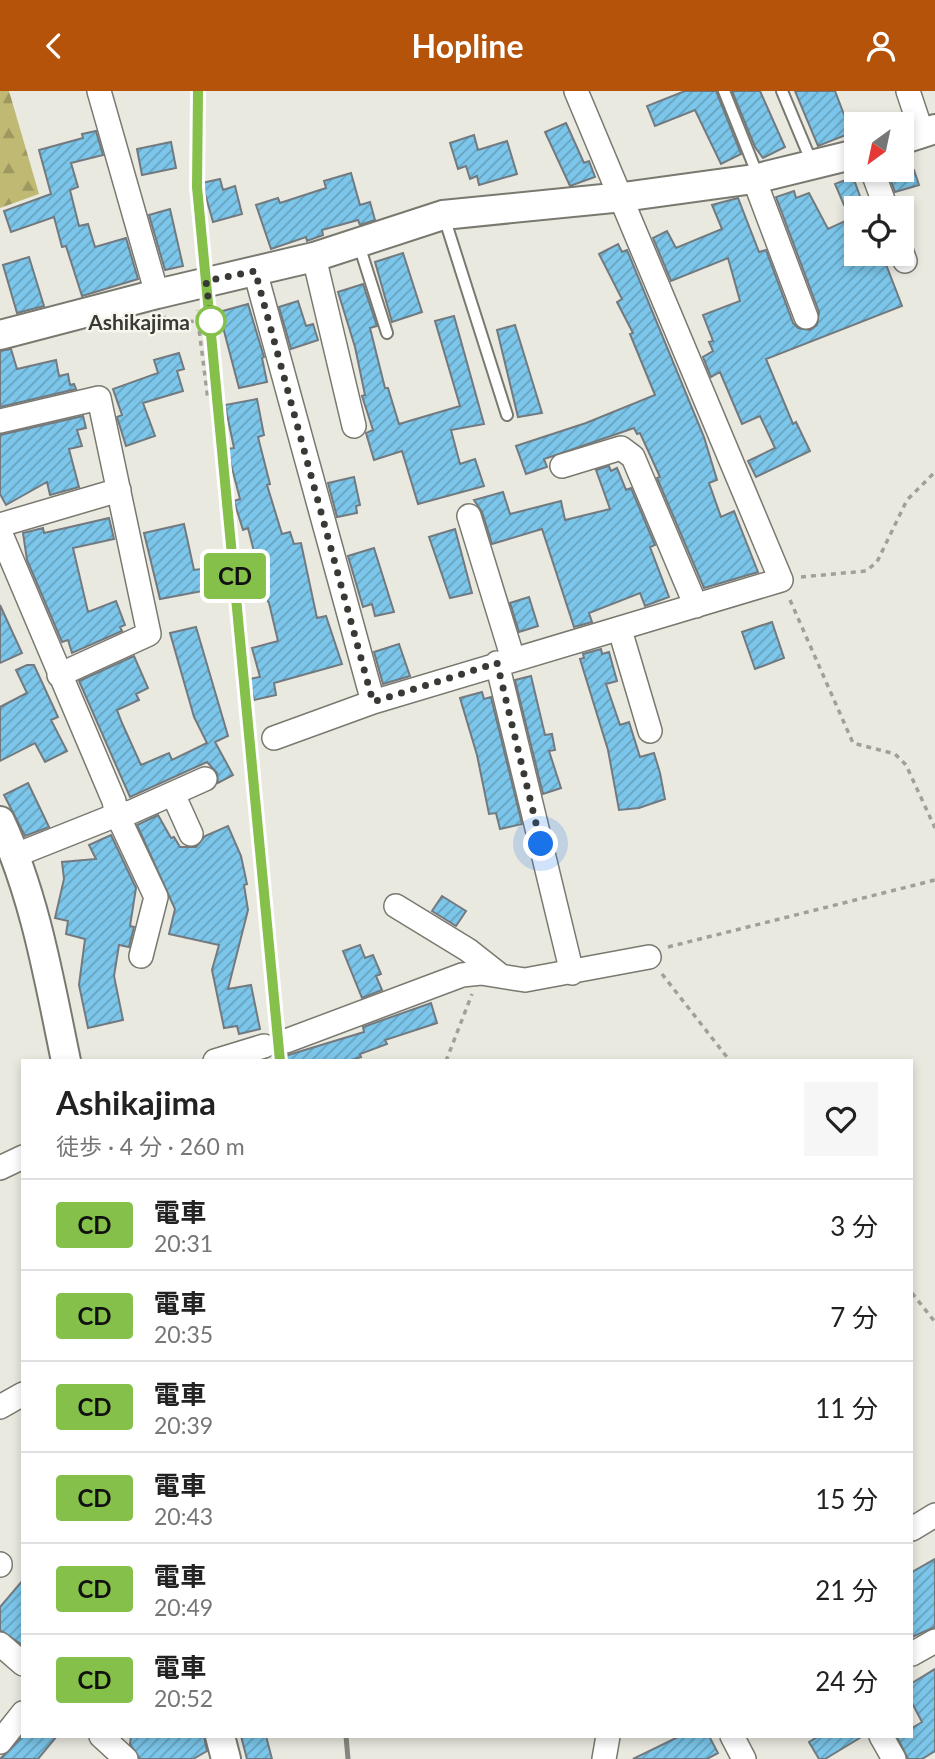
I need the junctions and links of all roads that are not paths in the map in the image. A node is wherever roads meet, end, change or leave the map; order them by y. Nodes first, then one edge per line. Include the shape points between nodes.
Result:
1 (99, 91) edge
2 (576, 91) edge
3 (724, 91) edge
4 (782, 91) edge
5 (908, 91) edge
6 (919, 134) edge
7 (844, 157) edge
8 (813, 165) junction
9 (757, 179) junction
10 (623, 197) junction
11 (443, 215) junction
12 (358, 243) junction
13 (314, 257) junction
14 (255, 271) junction
15 (159, 302) junction
16 (806, 317) dead end
17 (387, 333) dead end
18 (0, 335) edge
19 (507, 415) dead end
20 (0, 421) edge
21 (354, 426) dead end
22 (562, 465) dead end
23 (119, 490) junction
24 (469, 516) dead end
25 (0, 525) edge
26 (0, 532) edge
27 (696, 606) junction
28 (620, 630) junction
29 (505, 661) junction
30 (59, 675) junction
31 (373, 702) junction
32 (650, 731) dead end
33 (274, 738) dead end
34 (205, 779) dead end
35 (173, 794) junction
36 (116, 812) junction
37 (0, 821) edge
38 (191, 834) dead end
39 (16, 855) junction
40 (396, 906) dead end
41 (141, 956) dead end
42 (649, 957) road end
43 (572, 973) junction
44 (491, 974) junction
45 (66, 1059) edge
46 (222, 1059) edge
47 (21, 1158) edge
48 (0, 1168) edge
49 (21, 1395) edge
50 (0, 1407) edge
51 (935, 1515) edge
52 (913, 1528) edge
53 (935, 1641) edge
54 (0, 1644) edge
55 (913, 1653) edge
56 (21, 1662) edge
57 (21, 1716) edge
58 (221, 1738) edge
59 (608, 1738) edge
60 (882, 1738) edge
61 (0, 1742) edge
62 (226, 1759) edge
63 (604, 1759) edge
64 (894, 1759) edge

1 - 15 street
2 - 10 street
3 - 9 lane
4 - 8 lane
5 - 6 street
7 - 8 street
8 - 9 street
9 - 10 street
9 - 16 street
10 - 11 street
10 - 27 street via 781,580
11 - 12 street
11 - 19 lane
12 - 13 street
12 - 17 lane
13 - 14 street
13 - 21 street
14 - 15 street
14 - 31 street
15 - 18 street
20 - 23 street via 99,398
22 - 27 street via 621,448 633,457
23 - 25 street
23 - 30 street via 149,634
24 - 29 street
26 - 30 street
27 - 28 street
28 - 29 street
28 - 32 street
29 - 31 street
29 - 43 street
30 - 36 street
31 - 33 street
34 - 35 street
35 - 36 street via 129,813
35 - 38 street
36 - 39 street
36 - 41 street via 156,897
37 - 39 street
39 - 45 street via 41,940
40 - 44 street via 468,950
42 - 43 street
43 - 44 street via 525,980
44 - 46 street via 462,975
47 - 48 street
49 - 50 street
51 - 52 street
53 - 55 street
54 - 56 street
57 - 61 street
58 - 62 street
59 - 63 street
60 - 64 street

